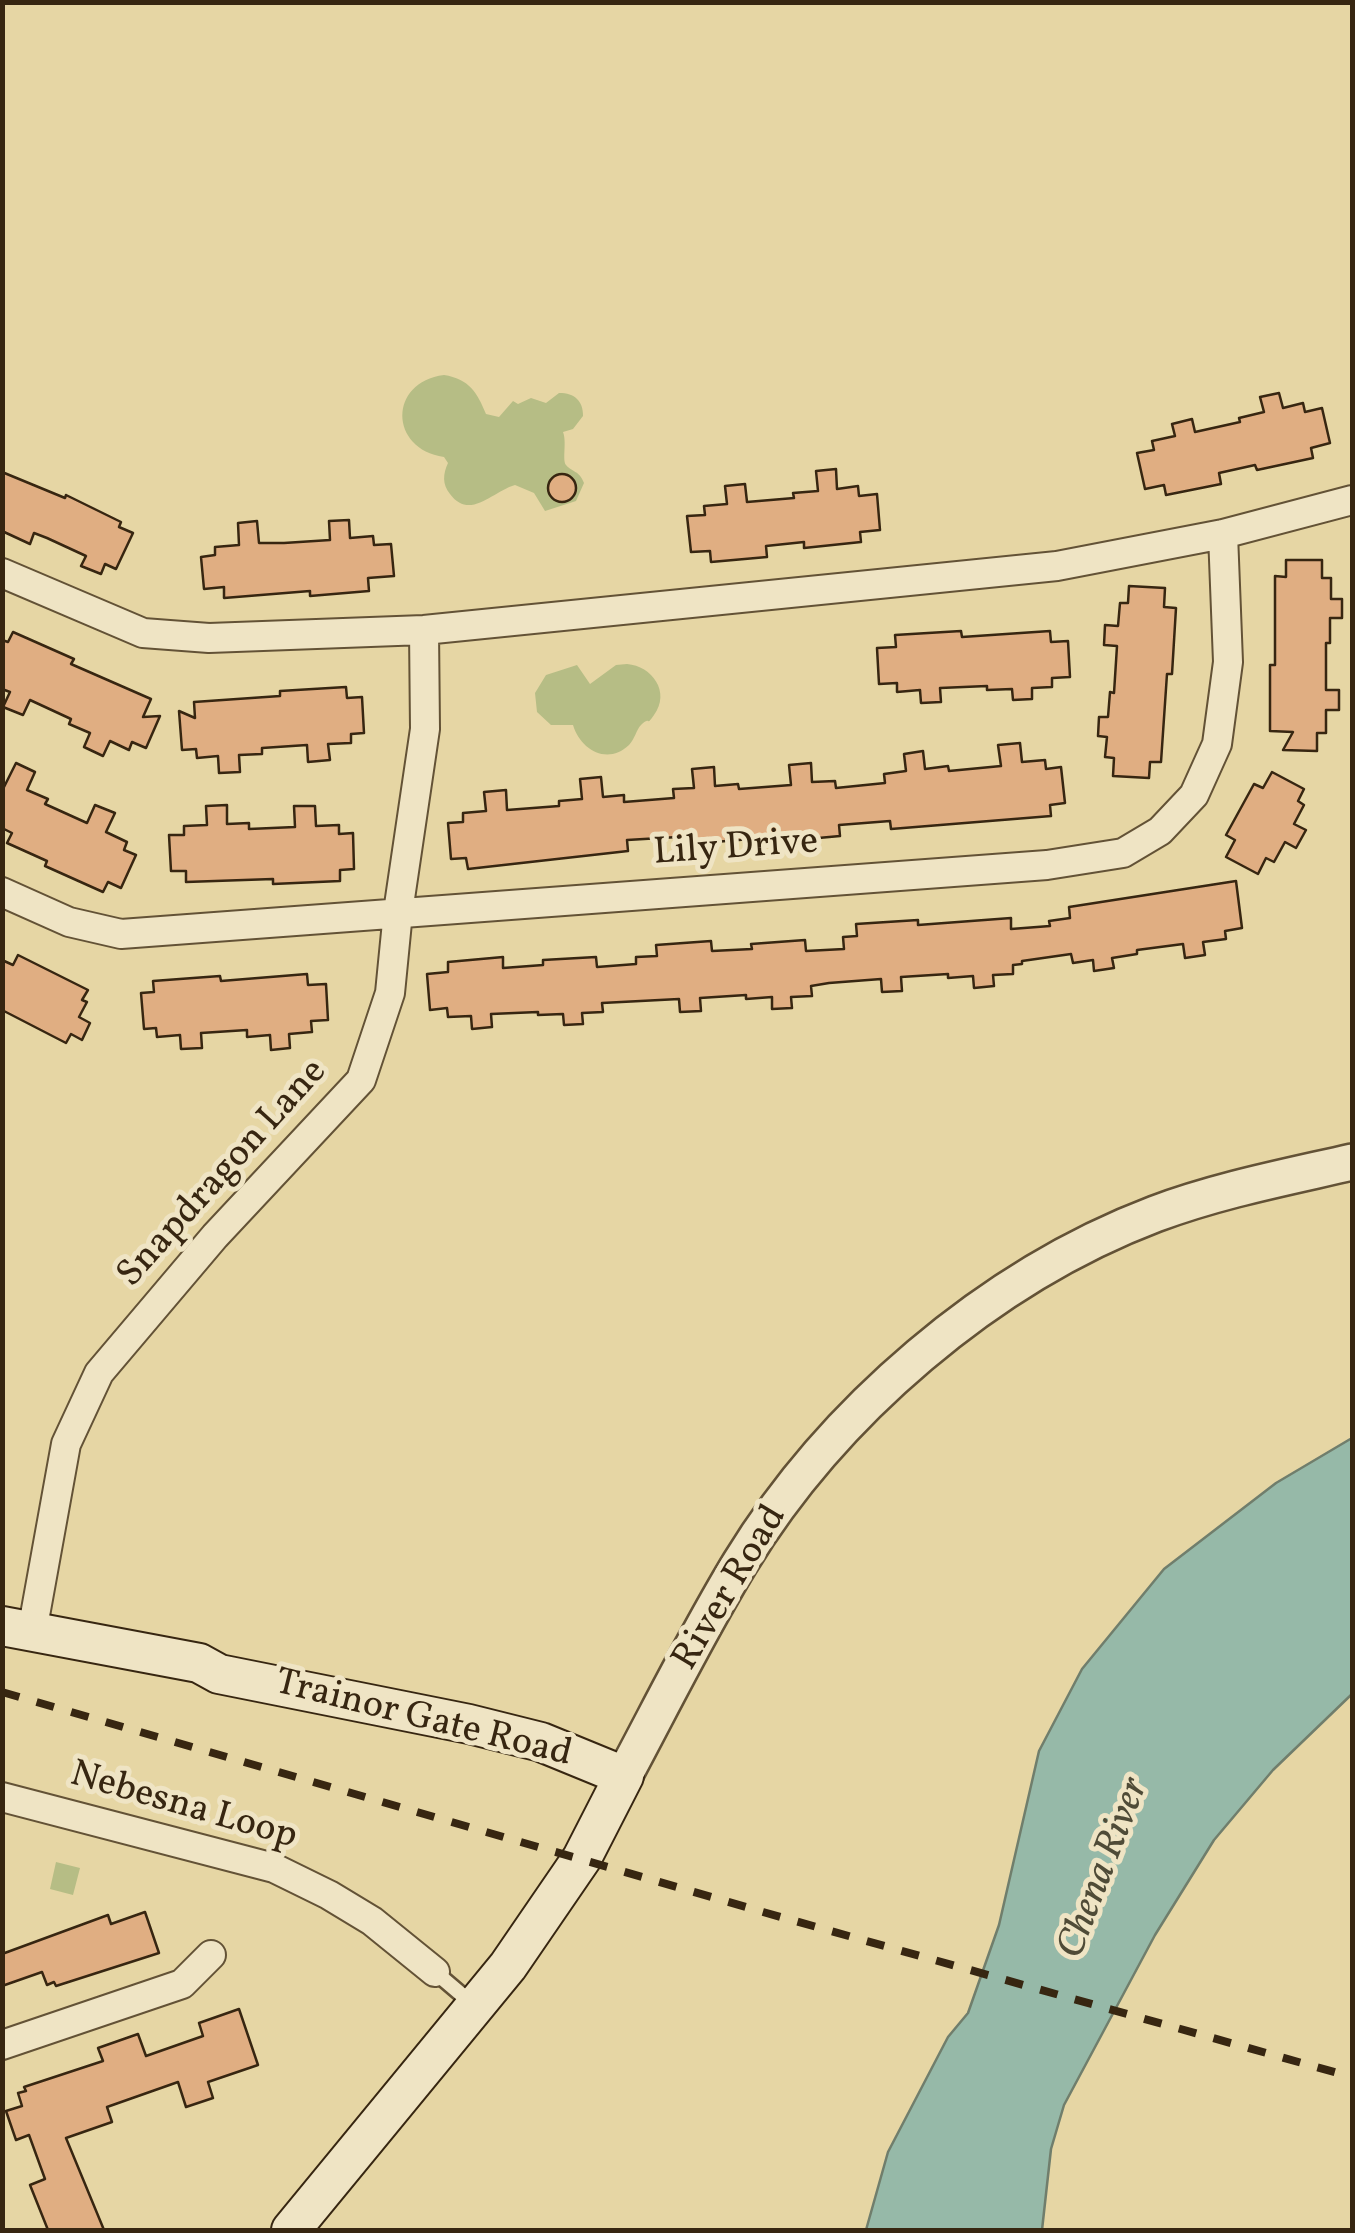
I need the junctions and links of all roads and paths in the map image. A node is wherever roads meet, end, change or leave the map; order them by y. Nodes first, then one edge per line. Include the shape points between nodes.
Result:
1 (1352, 500) edge
2 (1223, 534) junction
3 (2, 573) edge
4 (424, 630) junction
5 (2, 892) edge
6 (398, 912) junction
7 (1352, 1162) edge
8 (12, 1633) edge
9 (624, 1776) junction
10 (2, 1797) edge
11 (211, 1955) dead end
12 (434, 1972) joint
13 (476, 2006) junction
14 (2, 2046) edge
15 (291, 2230) edge

1 - 2 street
2 - 4 street via 1057,566
2 - 6 street, Lily Drive via 1228,662 1218,744 1194,795 1160,831 1123,853 1047,865
3 - 4 street via 143,632 209,638
4 - 6 street, Snapdragon Lane via 425,729
5 - 6 street, Lily Drive via 69,922 121,934
6 - 8 street, Snapdragon Lane via 390,992 362,1080 215,1236 99,1373 66,1444
7 - 9 street, River Road via 1155,1214 1072,1253 910,1361 841,1430 741,1562
8 - 9 main road, Trainor Gate Road via 197,1678 219,1674 505,1733
9 - 13 main road, River Road via 582,1858
10 - 12 street, Nebesna Loop via 274,1868 372,1921
11 - 14 street via 182,1984
12 - 13 lane
13 - 15 main road, River Road

